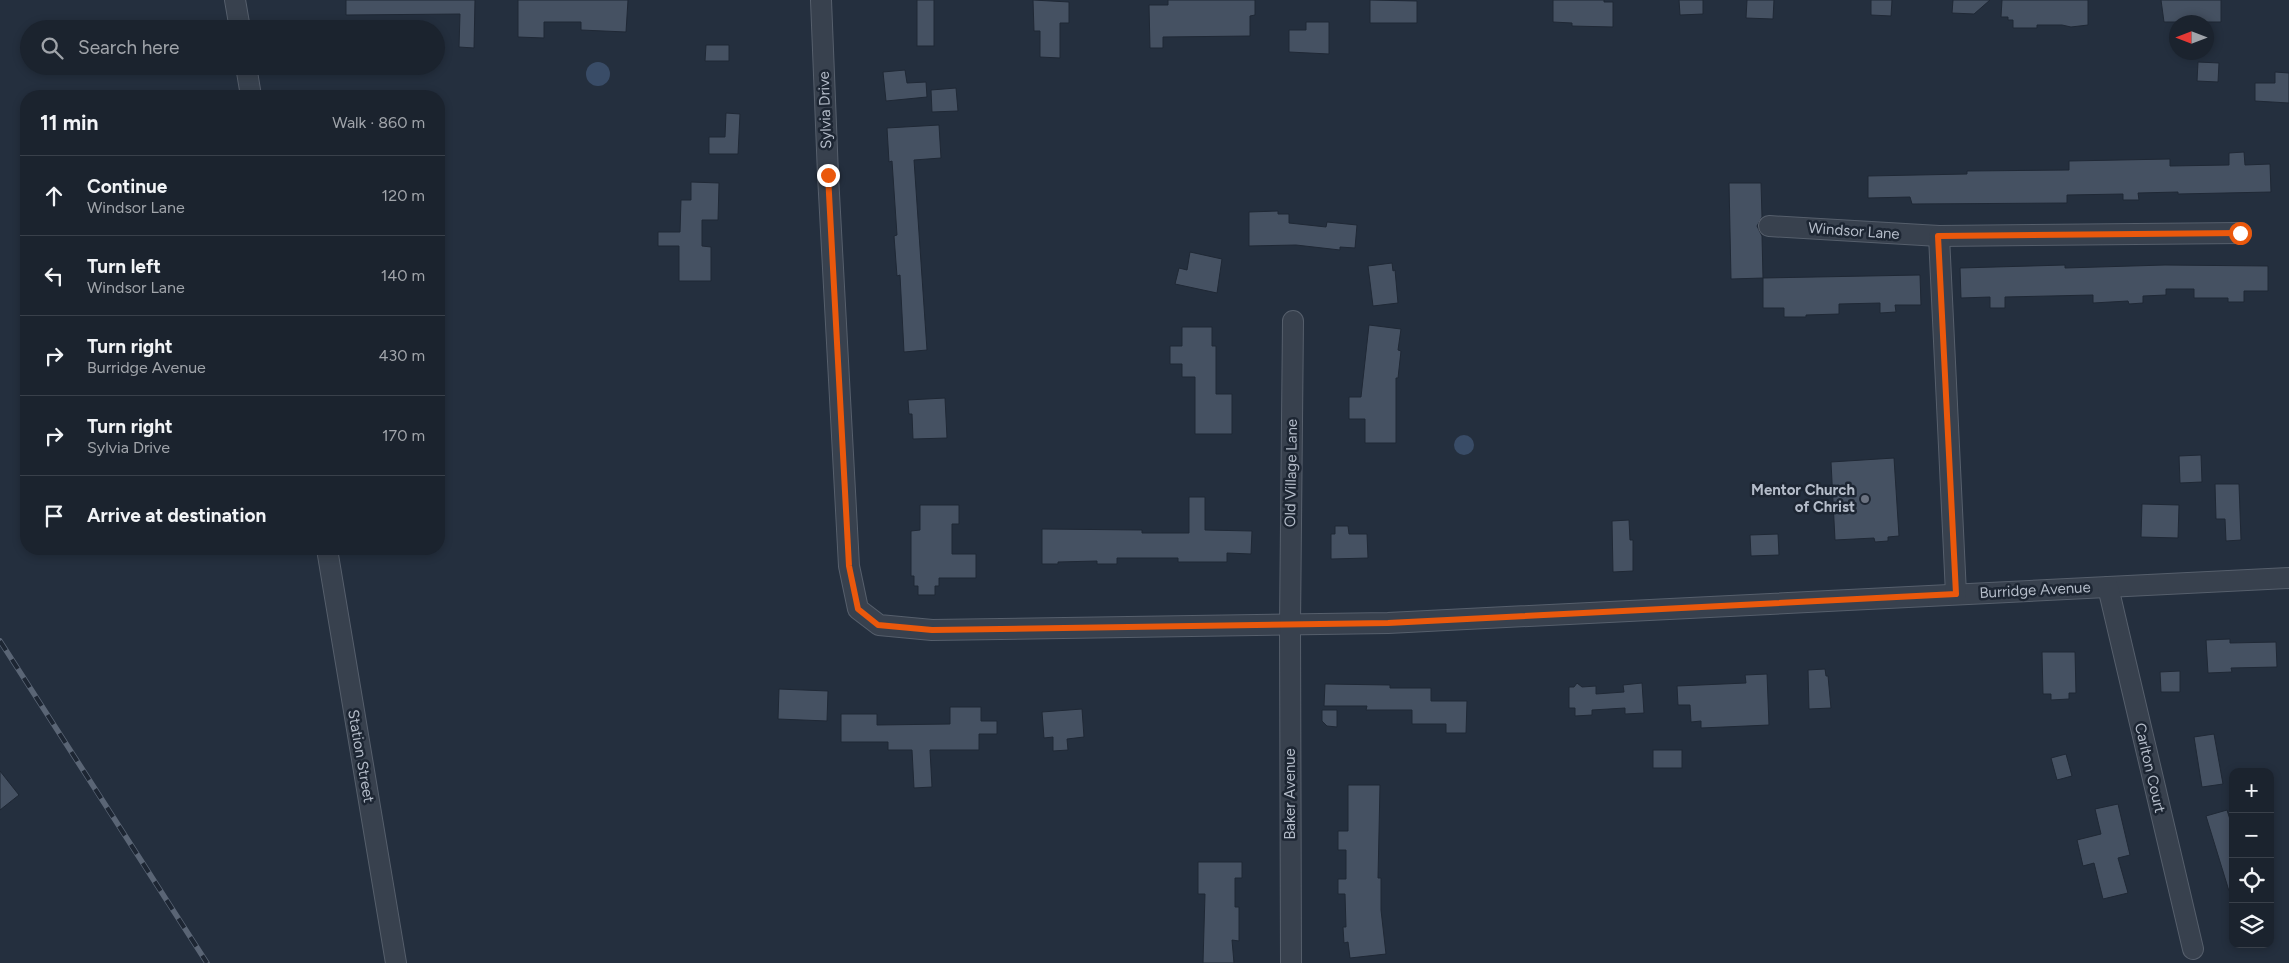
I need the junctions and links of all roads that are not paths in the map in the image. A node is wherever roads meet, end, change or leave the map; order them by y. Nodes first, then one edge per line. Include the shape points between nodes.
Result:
1 (235, 0) edge
2 (821, 0) edge
3 (238, 20) edge
4 (248, 75) edge
5 (250, 90) edge
6 (1769, 226) dead end
7 (2240, 233) dead end
8 (1938, 236) junction
9 (1293, 321) dead end
10 (328, 555) edge
11 (2289, 578) edge
12 (2108, 587) junction
13 (1956, 594) junction
14 (858, 609) joint
15 (1290, 625) junction
16 (2193, 948) dead end
17 (396, 963) edge
18 (1291, 963) edge

1 - 3 street
2 - 14 street, Sylvia Drive via 849,566
4 - 5 street
6 - 8 street, Windsor Lane
7 - 8 street, Windsor Lane
8 - 13 street
9 - 15 street, Old Village Lane
10 - 17 street, Station Street
11 - 12 street, Burridge Avenue
12 - 13 street, Burridge Avenue
12 - 16 street, Carlton Court
13 - 15 street, Burridge Avenue via 1388,623
14 - 15 street, Burridge Avenue via 878,625 932,630
15 - 18 street, Baker Avenue

